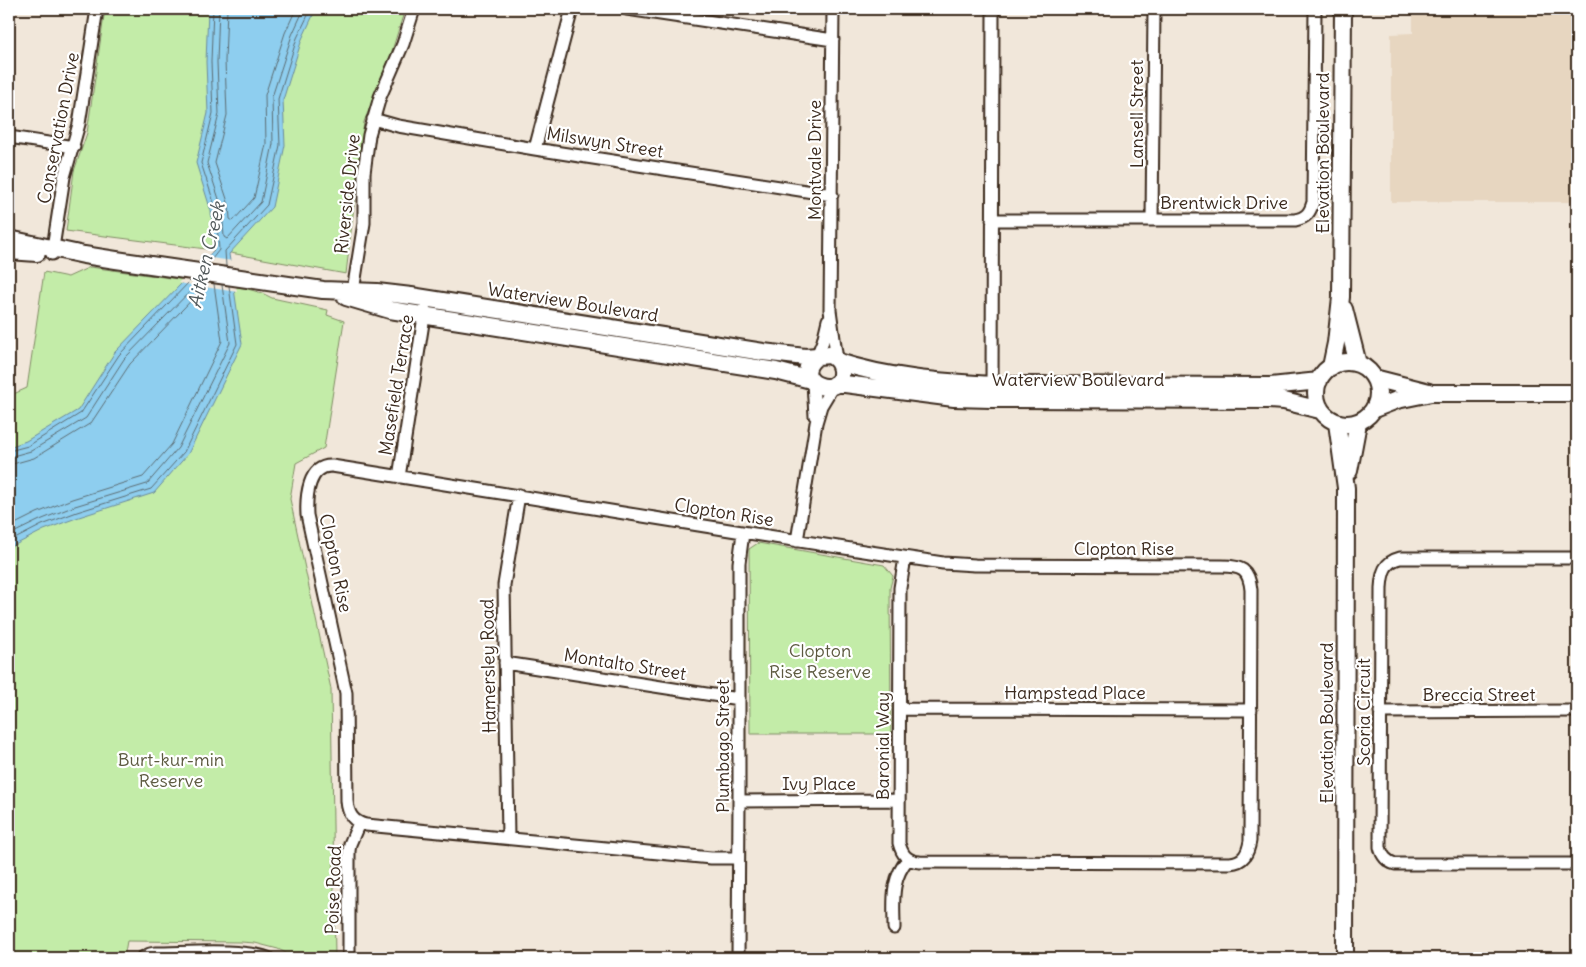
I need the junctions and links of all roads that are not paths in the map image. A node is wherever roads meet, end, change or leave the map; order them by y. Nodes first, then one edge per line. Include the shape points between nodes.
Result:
1 (96, 9) edge
2 (414, 9) edge
3 (572, 9) edge
4 (627, 9) edge
5 (833, 9) edge
6 (993, 9) edge
7 (1154, 9) edge
8 (1315, 9) edge
9 (1343, 9) edge
10 (832, 40) junction
11 (373, 119) junction
12 (9, 137) edge
13 (74, 147) junction
14 (534, 149) junction
15 (832, 195) junction
16 (992, 220) junction
17 (1152, 220) junction
18 (9, 239) edge
19 (52, 251) junction
20 (9, 252) edge
21 (352, 295) junction
22 (1341, 297) junction
23 (427, 298) junction
24 (830, 310) junction
25 (424, 316) junction
26 (612, 337) junction
27 (817, 357) junction
28 (838, 361) junction
29 (1358, 364) junction
30 (1331, 367) junction
31 (1374, 378) junction
32 (1319, 381) junction
33 (812, 382) junction
34 (834, 385) junction
35 (992, 392) junction
36 (1174, 393) junction
37 (1431, 393) junction
38 (1577, 393) edge
39 (1374, 409) junction
40 (1320, 410) junction
41 (816, 423) junction
42 (1337, 423) junction
43 (1358, 423) junction
44 (399, 476) junction
45 (1346, 488) junction
46 (518, 495) junction
47 (743, 533) junction
48 (797, 541) junction
49 (905, 558) junction
50 (1577, 558) edge
51 (505, 663) junction
52 (739, 699) junction
53 (900, 709) junction
54 (1251, 710) junction
55 (1380, 712) junction
56 (1577, 712) edge
57 (899, 800) junction
58 (739, 801) junction
59 (359, 823) junction
60 (508, 838) junction
61 (738, 858) junction
62 (908, 859) junction
63 (1577, 864) edge
64 (894, 928) dead end
65 (142, 958) edge
66 (268, 958) edge
67 (349, 958) edge
68 (738, 958) edge
69 (1345, 958) edge

1 - 13 street, Conservation Drive
2 - 11 street, Riverside Drive
3 - 14 street
4 - 10 street
5 - 10 street, Montvale Drive
6 - 16 street
7 - 17 street, Lansell Street
8 - 17 street, Brentwick Drive via 1314,202 1308,215 1295,220
9 - 22 street, Elevation Boulevard
10 - 15 street, Montvale Drive
11 - 14 street, Milswyn Street
11 - 21 street, Riverside Drive via 366,154 364,223
12 - 13 street
13 - 19 street, Conservation Drive via 64,177
14 - 15 street, Milswyn Street
15 - 24 street, Montvale Drive
16 - 17 street, Brentwick Drive
16 - 35 street
18 - 19 street, Waterview Boulevard
19 - 20 street, Waterview Boulevard
19 - 21 street, Waterview Boulevard
21 - 23 street, Waterview Boulevard via 377,292
21 - 25 street, Waterview Boulevard via 390,310
22 - 29 street, Elevation Boulevard
22 - 30 street, Elevation Boulevard
23 - 25 street, Masefield Terrace
23 - 26 street, Waterview Boulevard
24 - 27 street, Montvale Drive
24 - 28 street, Montvale Drive
25 - 26 street, Waterview Boulevard
25 - 44 street, Masefield Terrace
26 - 27 street, Waterview Boulevard
26 - 33 street, Waterview Boulevard via 776,371
27 - 28 street via 830,355
27 - 33 street via 809,368
28 - 34 street via 841,374
28 - 35 street, Waterview Boulevard via 869,371
29 - 30 street via 1340,363
29 - 31 street
30 - 32 street
31 - 37 street
31 - 39 street via 1378,388
32 - 36 street, Waterview Boulevard
32 - 40 street via 1316,399
33 - 34 street via 822,388
33 - 41 street
34 - 35 street, Waterview Boulevard via 954,398
34 - 41 street via 821,406
35 - 36 street, Waterview Boulevard
36 - 40 street, Waterview Boulevard via 1284,401
37 - 38 street
37 - 39 street
39 - 43 street
40 - 42 street
41 - 48 street
42 - 43 street
42 - 45 street, Elevation Boulevard
43 - 45 street, Elevation Boulevard
44 - 46 street, Clopton Rise
44 - 59 street, Clopton Rise via 323,467 312,480 307,504 346,693 348,809
45 - 69 street, Elevation Boulevard
46 - 47 street, Clopton Rise
46 - 51 street, Hamersley Road via 504,585
47 - 48 street, Clopton Rise
47 - 52 street, Plumbago Street via 739,563
48 - 49 street, Clopton Rise
49 - 53 street, Baronial Way via 900,588
49 - 54 street, Clopton Rise via 975,565 1240,568 1249,577 1251,590
50 - 55 street, Scoria Circuit via 1400,558 1388,563 1382,575 1381,588
51 - 52 street, Montalto Street
51 - 60 street, Hamersley Road
52 - 58 street, Plumbago Street
53 - 54 street, Hampstead Place
53 - 57 street, Baronial Way
54 - 62 street, Clopton Rise via 1250,841 1245,857 1235,863 920,862
55 - 56 street, Breccia Street
55 - 63 street, Scoria Circuit via 1380,847 1386,860 1395,864
57 - 58 street, Ivy Place
57 - 62 street, Baronial Way via 899,843
58 - 61 street, Plumbago Street
59 - 60 street
59 - 67 street, Poise Road via 349,851
60 - 61 street
61 - 68 street, Plumbago Street
62 - 64 street via 896,878
65 - 66 street via 155,953 233,953

